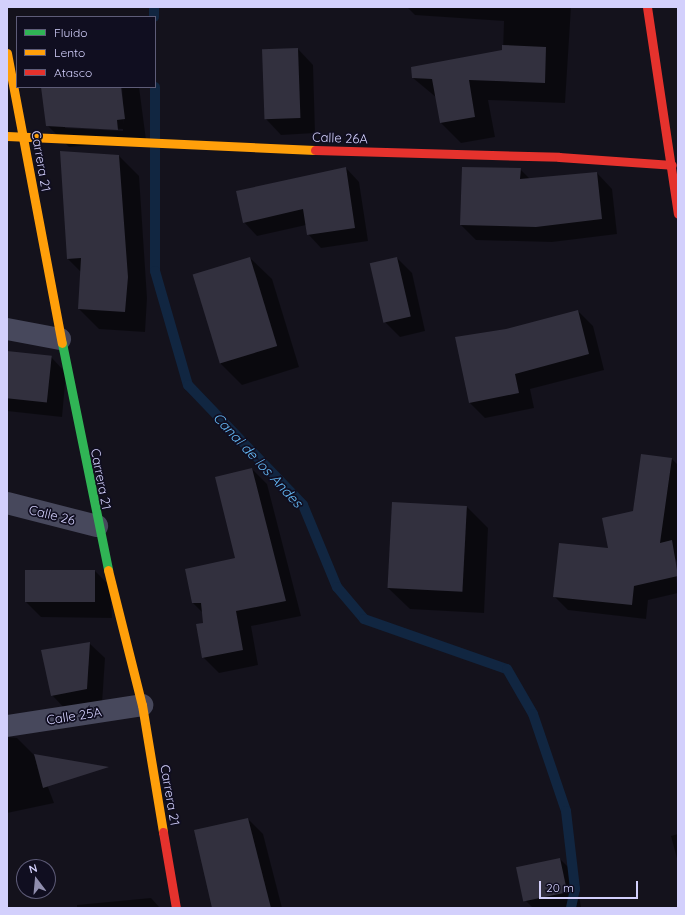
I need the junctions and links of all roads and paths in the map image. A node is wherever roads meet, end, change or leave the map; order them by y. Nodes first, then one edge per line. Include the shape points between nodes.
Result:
1 (647, 7) edge
2 (7, 53) edge
3 (7, 136) edge
4 (23, 137) junction
5 (672, 165) junction
6 (678, 214) edge
7 (7, 329) edge
8 (60, 339) junction
9 (7, 503) edge
10 (98, 526) junction
11 (142, 705) junction
12 (7, 726) edge
13 (176, 908) edge

1 - 5 street
2 - 4 street, Carrera 21
3 - 4 street, Calle 26A
4 - 5 street, Calle 26A via 205,147 559,157
4 - 8 street, Carrera 21
5 - 6 street
7 - 8 street
8 - 10 street, Carrera 21
9 - 10 street, Calle 26
10 - 11 street, Carrera 21
11 - 12 street, Calle 25A
11 - 13 street, Carrera 21

